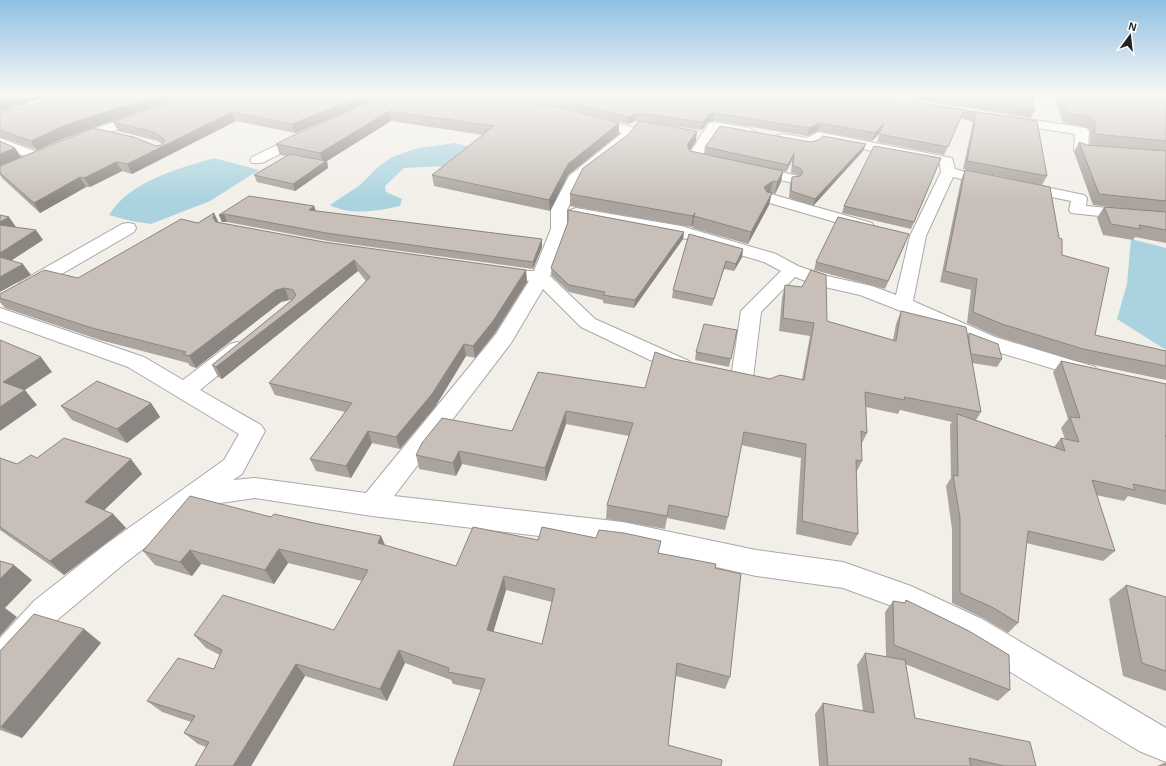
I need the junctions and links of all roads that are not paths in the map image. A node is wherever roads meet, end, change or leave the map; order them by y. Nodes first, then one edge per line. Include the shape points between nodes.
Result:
1 (104, 130) edge
2 (635, 130) edge
3 (712, 130) edge
4 (735, 130) edge
5 (1074, 130) edge
6 (314, 131) edge
7 (97, 132) junction
8 (692, 135) edge
9 (120, 137) edge
10 (707, 137) junction
11 (0, 142) edge
12 (63, 145) edge
13 (49, 151) edge
14 (1113, 152) edge
15 (35, 156) junction
16 (257, 160) dead end
17 (21, 163) edge
18 (948, 172) junction
19 (974, 178) edge
20 (793, 179) edge
21 (1004, 184) edge
22 (771, 199) edge
23 (559, 210) junction
24 (1166, 218) edge
25 (128, 228) dead end
26 (880, 229) edge
27 (792, 270) junction
28 (510, 272) edge
29 (541, 276) junction
30 (5, 302) edge
31 (903, 304) junction
32 (252, 337) edge
33 (696, 369) edge
34 (1104, 375) edge
35 (743, 378) edge
36 (185, 390) junction
37 (193, 496) junction
38 (372, 505) junction
39 (0, 662) edge
40 (1166, 745) edge

1 - 7 street
2 - 23 street via 576,176
3 - 10 street
4 - 18 street via 810,143 818,136 947,161
5 - 14 street via 1082,131 1081,150
6 - 16 street
7 - 9 street
7 - 12 street
8 - 10 street
10 - 20 street via 694,157
11 - 15 street
13 - 15 street
15 - 17 street
18 - 19 street
18 - 31 street via 930,207 910,237
21 - 24 street via 1079,198 1077,210
22 - 26 street
23 - 27 street via 675,230 770,258
23 - 29 street via 559,228
25 - 30 street
27 - 31 street via 822,281 865,290
27 - 35 street via 751,311
28 - 29 street
29 - 33 street via 588,323 681,366
29 - 38 street via 504,338
30 - 36 street via 136,362
31 - 34 street via 988,342 1073,369
32 - 36 street
36 - 37 street via 253,431 233,467
37 - 38 street via 255,488
37 - 39 street via 115,554 45,612
38 - 40 street via 623,534 756,563 843,575 901,596 971,630 1151,739

